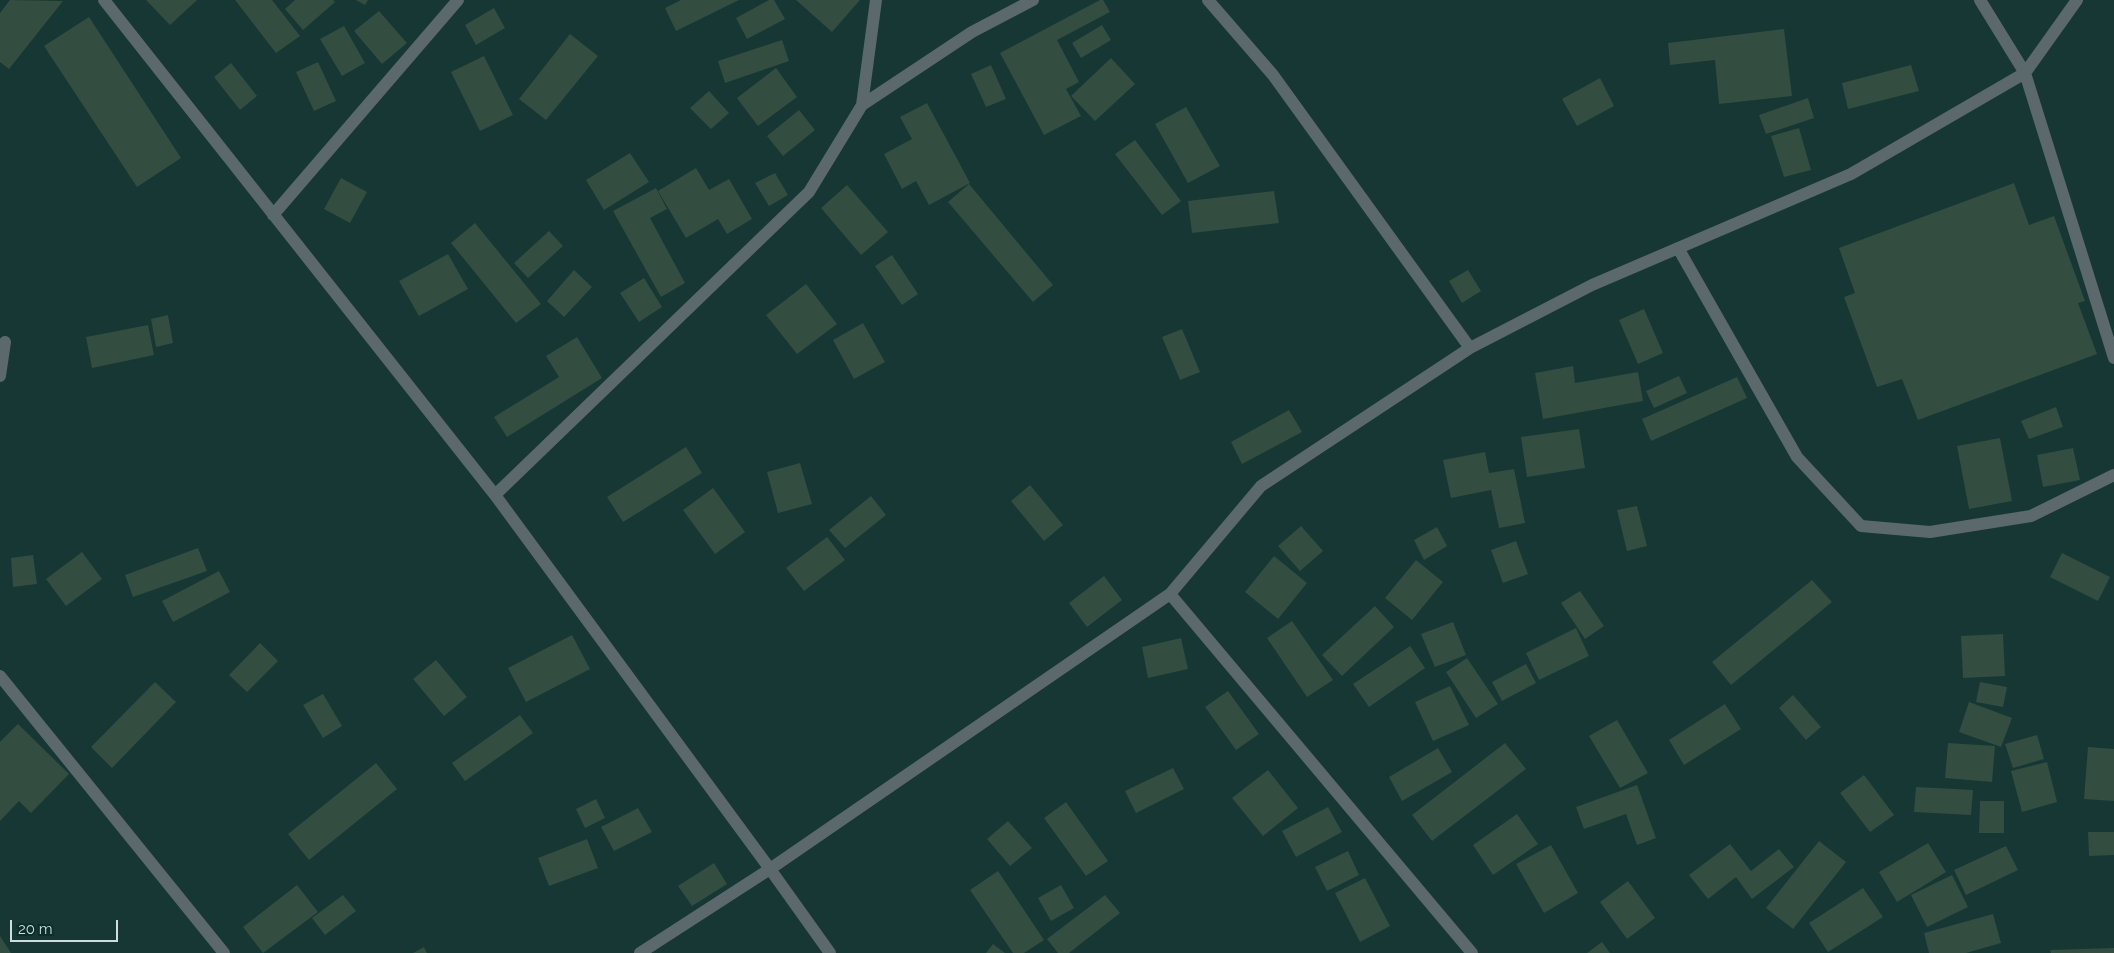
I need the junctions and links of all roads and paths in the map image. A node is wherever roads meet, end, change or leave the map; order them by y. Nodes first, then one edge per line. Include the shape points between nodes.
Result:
1 (104, 0) edge
2 (458, 0) edge
3 (876, 0) edge
4 (1033, 0) edge
5 (1208, 0) edge
6 (1980, 0) edge
7 (2076, 0) edge
8 (2025, 73) junction
9 (862, 105) junction
10 (273, 215) junction
11 (1678, 248) junction
12 (5, 342) dead end
13 (1470, 348) junction
14 (2114, 358) edge
15 (0, 376) edge
16 (2114, 475) edge
17 (494, 496) junction
18 (1170, 594) junction
19 (0, 676) edge
20 (770, 869) junction
21 (224, 953) edge
22 (640, 953) edge
23 (830, 953) edge
24 (1472, 953) edge

1 - 10 street
2 - 10 street
3 - 9 street
4 - 9 street via 972,32
5 - 13 street via 1273,75
6 - 8 street
7 - 8 street
8 - 11 street via 1851,174
8 - 14 street
9 - 17 street via 809,192
10 - 17 street
11 - 13 street via 1592,285
11 - 16 street via 1797,457 1860,526 1930,532 2031,516
12 - 15 street
13 - 18 street via 1262,486
17 - 20 street
18 - 20 street
18 - 24 street
19 - 21 street
20 - 22 street
20 - 23 street

